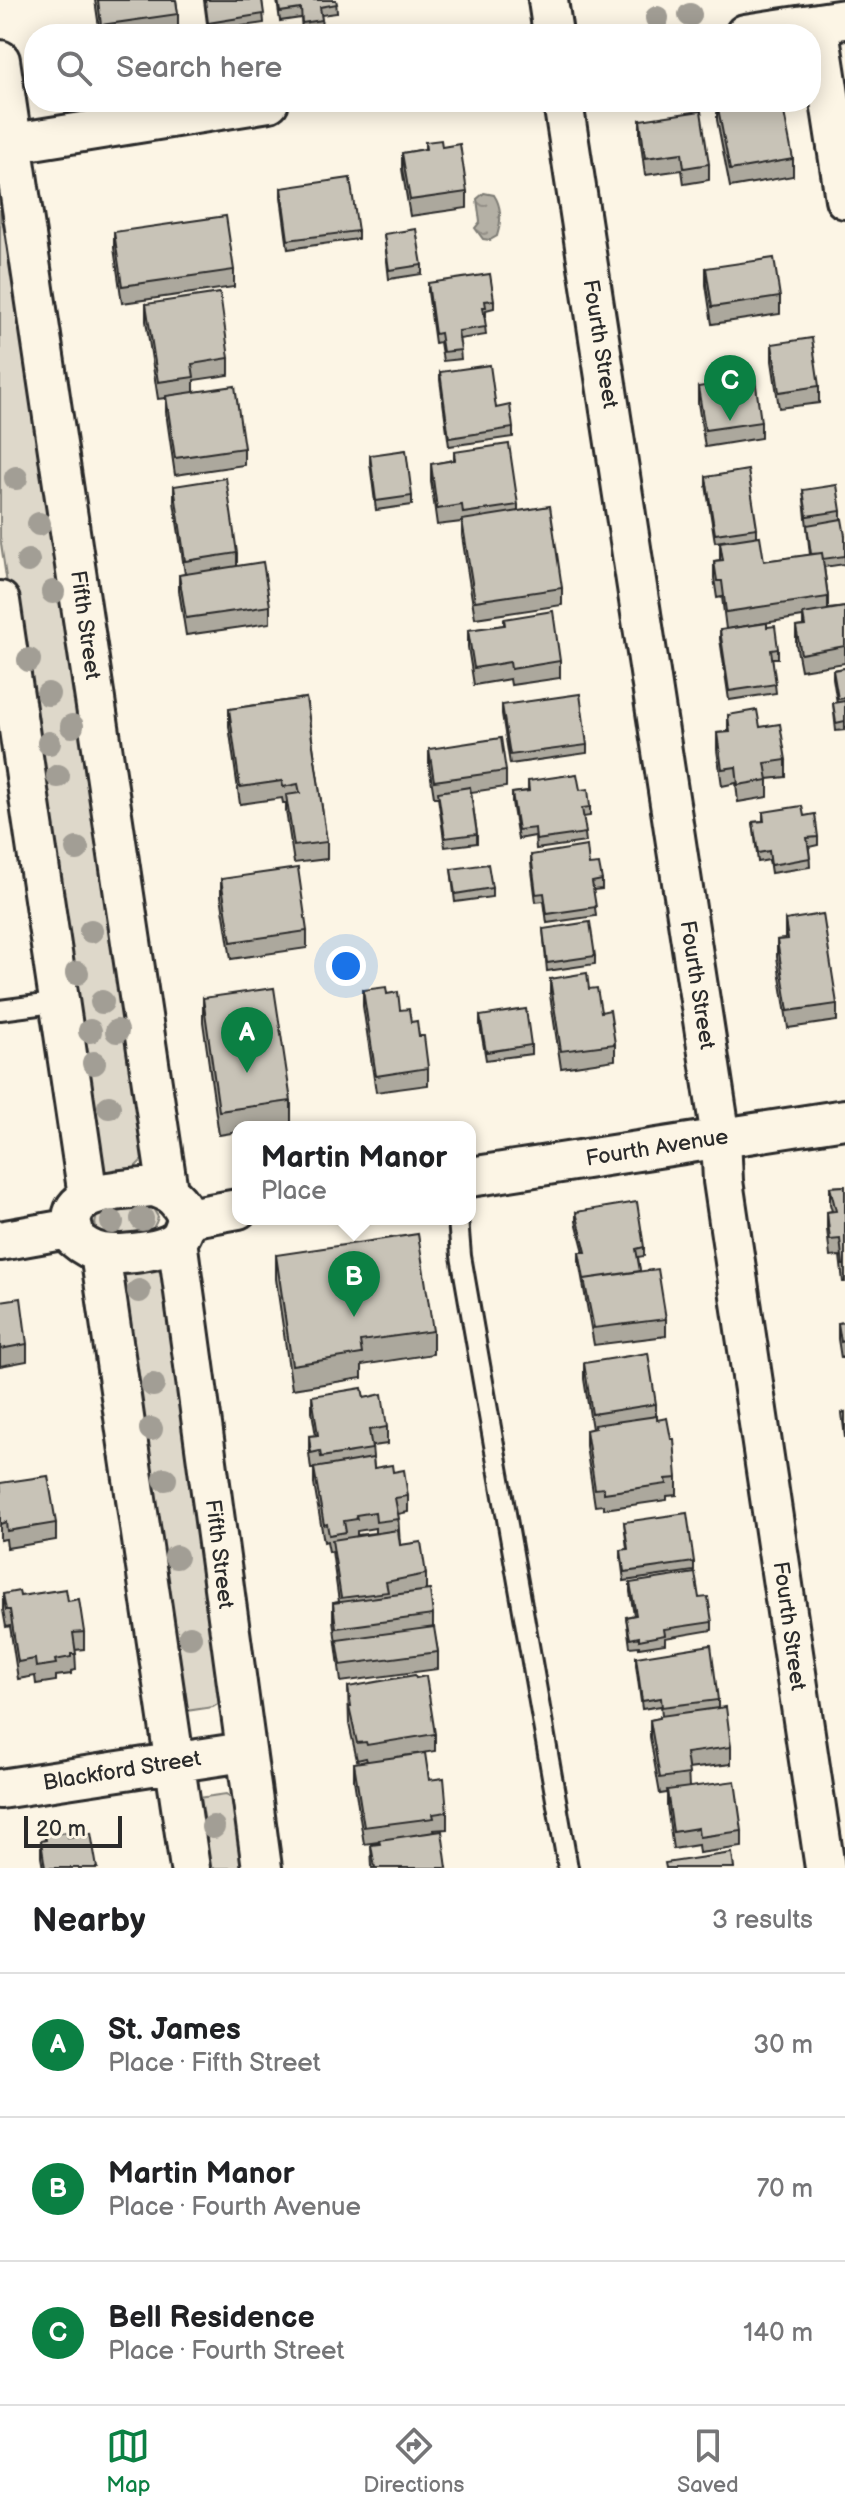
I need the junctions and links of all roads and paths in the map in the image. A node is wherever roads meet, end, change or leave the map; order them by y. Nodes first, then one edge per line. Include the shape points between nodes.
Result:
1 (548, 0) edge
2 (831, 21) edge
3 (552, 24) edge
4 (811, 24) edge
5 (0, 60) edge
6 (209, 112) edge
7 (565, 112) edge
8 (7, 146) edge
9 (845, 199) edge
10 (0, 601) edge
11 (61, 1002) junction
12 (0, 1010) edge
13 (845, 1119) edge
14 (721, 1138) junction
15 (476, 1176) edge
16 (232, 1210) edge
17 (178, 1216) junction
18 (459, 1225) edge
19 (87, 1226) junction
20 (0, 1241) edge
21 (244, 1752) junction
22 (176, 1762) junction
23 (0, 1789) edge
24 (190, 1868) edge
25 (262, 1868) edge
26 (568, 1868) edge
27 (825, 1868) edge

1 - 3 street
2 - 4 street
2 - 9 street
5 - 8 street, Fifth Street
6 - 8 street
7 - 14 street, Fourth Street
8 - 17 street, Fifth Street
10 - 11 street
11 - 12 lane
11 - 19 street
13 - 14 street, Fourth Avenue
14 - 15 street, Fourth Avenue
14 - 27 street, Fourth Street via 723,1181
16 - 17 street
17 - 19 street via 153,1187
17 - 19 street via 161,1249 118,1254
17 - 21 street, Fifth Street
18 - 26 lane
19 - 20 street
19 - 22 street
21 - 22 street, Blackford Street
21 - 25 street, Fifth Street
22 - 23 street, Blackford Street
22 - 24 street

